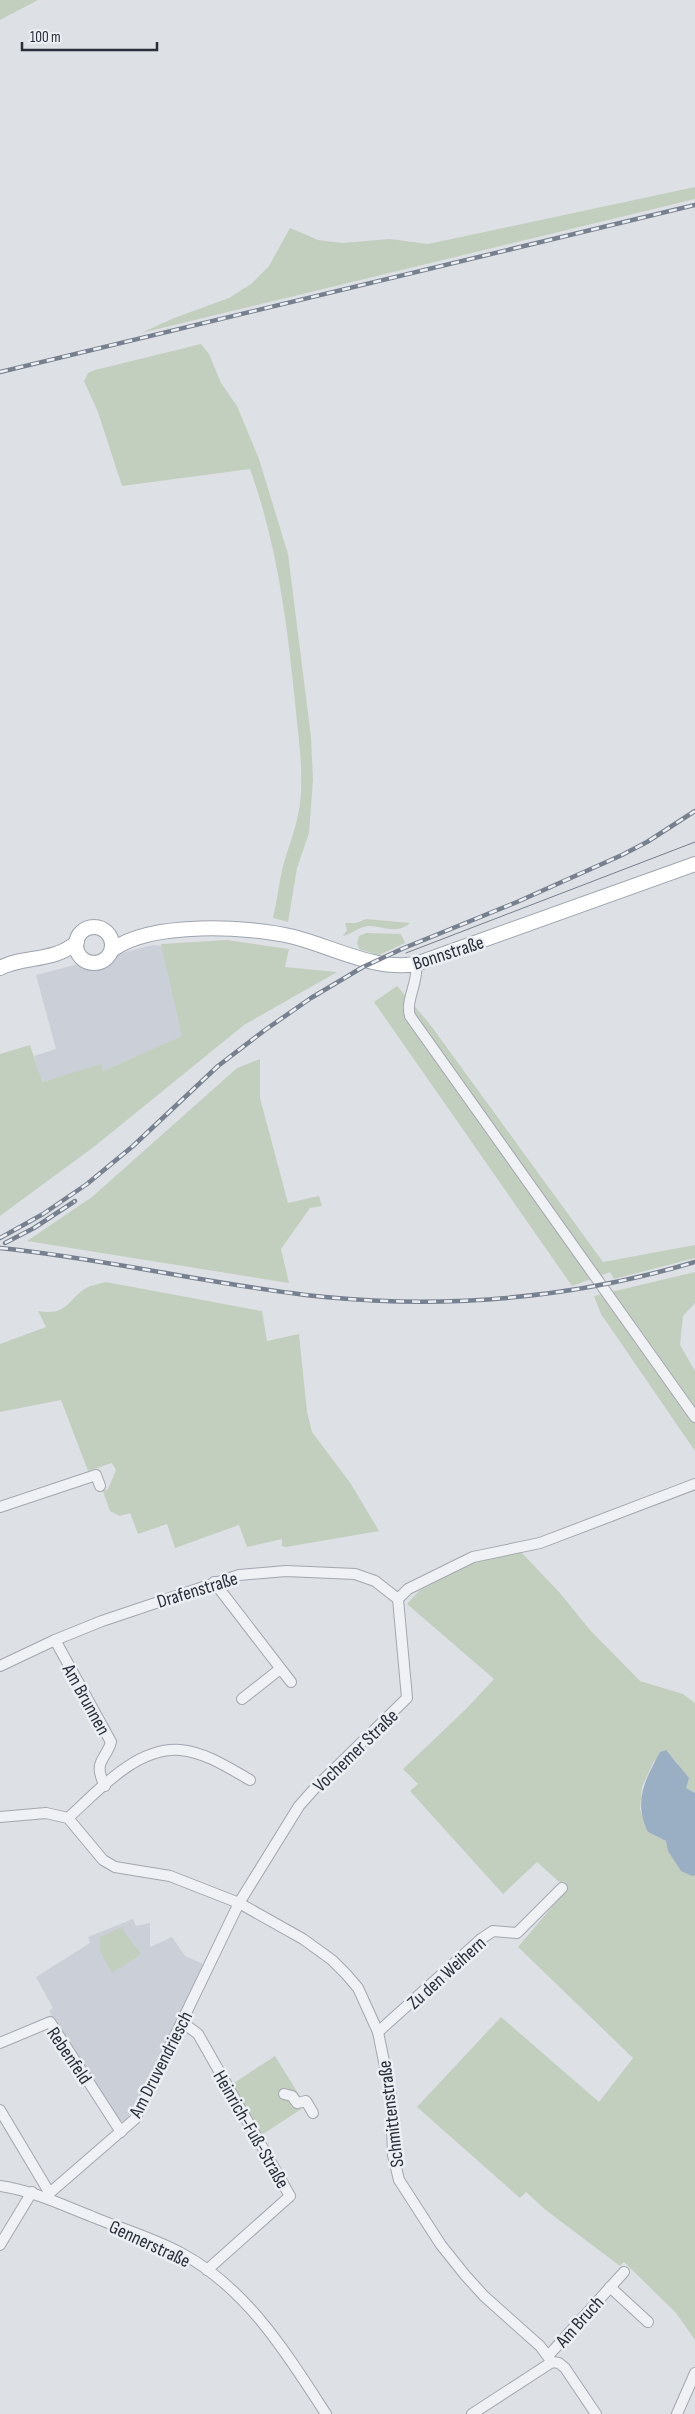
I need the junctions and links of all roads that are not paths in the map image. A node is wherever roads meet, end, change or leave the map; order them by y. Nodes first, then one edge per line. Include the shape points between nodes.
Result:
1 (695, 864) edge
2 (108, 932) junction
3 (133, 938) junction
4 (77, 942) junction
5 (112, 950) junction
6 (44, 958) junction
7 (84, 959) junction
8 (416, 964) junction
9 (0, 968) edge
10 (695, 1417) edge
11 (695, 1484) edge
12 (100, 1486) dead end
13 (0, 1507) edge
14 (214, 1582) junction
15 (398, 1599) junction
16 (55, 1640) junction
17 (0, 1666) edge
18 (280, 1669) junction
19 (291, 1682) dead end
20 (242, 1698) dead end
21 (250, 1780) dead end
22 (105, 1786) junction
23 (0, 1818) edge
24 (68, 1818) junction
25 (562, 1888) dead end
26 (239, 1903) junction
27 (182, 2022) junction
28 (378, 2032) junction
29 (0, 2043) edge
30 (284, 2094) dead end
31 (0, 2110) edge
32 (313, 2113) dead end
33 (121, 2132) junction
34 (0, 2186) edge
35 (32, 2192) junction
36 (47, 2194) junction
37 (0, 2245) edge
38 (206, 2270) junction
39 (624, 2272) dead end
40 (610, 2287) junction
41 (648, 2322) dead end
42 (550, 2359) junction
43 (695, 2373) edge
44 (326, 2414) edge
45 (472, 2414) edge
46 (595, 2414) edge
47 (677, 2414) edge

1 - 8 main road, Bonnstraße
2 - 3 main road, Bonnstraße
2 - 4 main road via 98,927 86,928
2 - 5 main road
3 - 5 main road, Bonnstraße
3 - 8 main road, Bonnstraße via 230,929 292,937 392,966
4 - 6 main road
4 - 7 main road via 78,951
5 - 7 main road via 99,962
6 - 7 main road
6 - 9 main road
8 - 10 street via 416,982 408,1010 410,1016
11 - 15 street via 540,1543 473,1557 408,1589
12 - 13 street via 96,1475
14 - 15 street, Drafenstraße via 261,1572 355,1574 375,1581
14 - 16 street, Drafenstraße
14 - 18 street
15 - 26 street, Vochemer Straße via 407,1698 299,1806
16 - 17 street, Drafenstraße
16 - 22 street, Am Brunnen via 111,1742 100,1768
18 - 19 street
18 - 20 street
21 - 22 street via 205,1757 167,1750 132,1763
22 - 24 street
23 - 24 street via 46,1813
24 - 26 street, Schmittenstraße via 103,1860 115,1867 157,1872
25 - 28 street, Zu den Weihern via 517,1933 493,1931 481,1939
26 - 27 street, Am Druvendriesch
26 - 28 street, Schmittenstraße via 303,1939 332,1960 358,1988
27 - 33 street, Am Druvendriesch via 139,2113
27 - 38 street, Heinrich-Fuß-Straße via 198,2034 290,2196
28 - 42 street, Schmittenstraße via 391,2096 393,2155 399,2180 440,2245
29 - 33 street, Rebenfeld via 50,2022
30 - 32 street via 292,2096 297,2103 306,2101
31 - 36 street
33 - 36 street, Am Druvendriesch
34 - 35 street, Gennerstraße
35 - 36 street, Gennerstraße
35 - 37 street
36 - 38 street, Gennerstraße via 182,2254
38 - 44 street, Gennerstraße via 252,2310
39 - 40 street, Am Bruch
40 - 41 street, Am Bruch
40 - 42 street, Am Bruch
42 - 45 street, Am Bruch
42 - 46 street, Schmittenstraße via 565,2368
43 - 47 street

